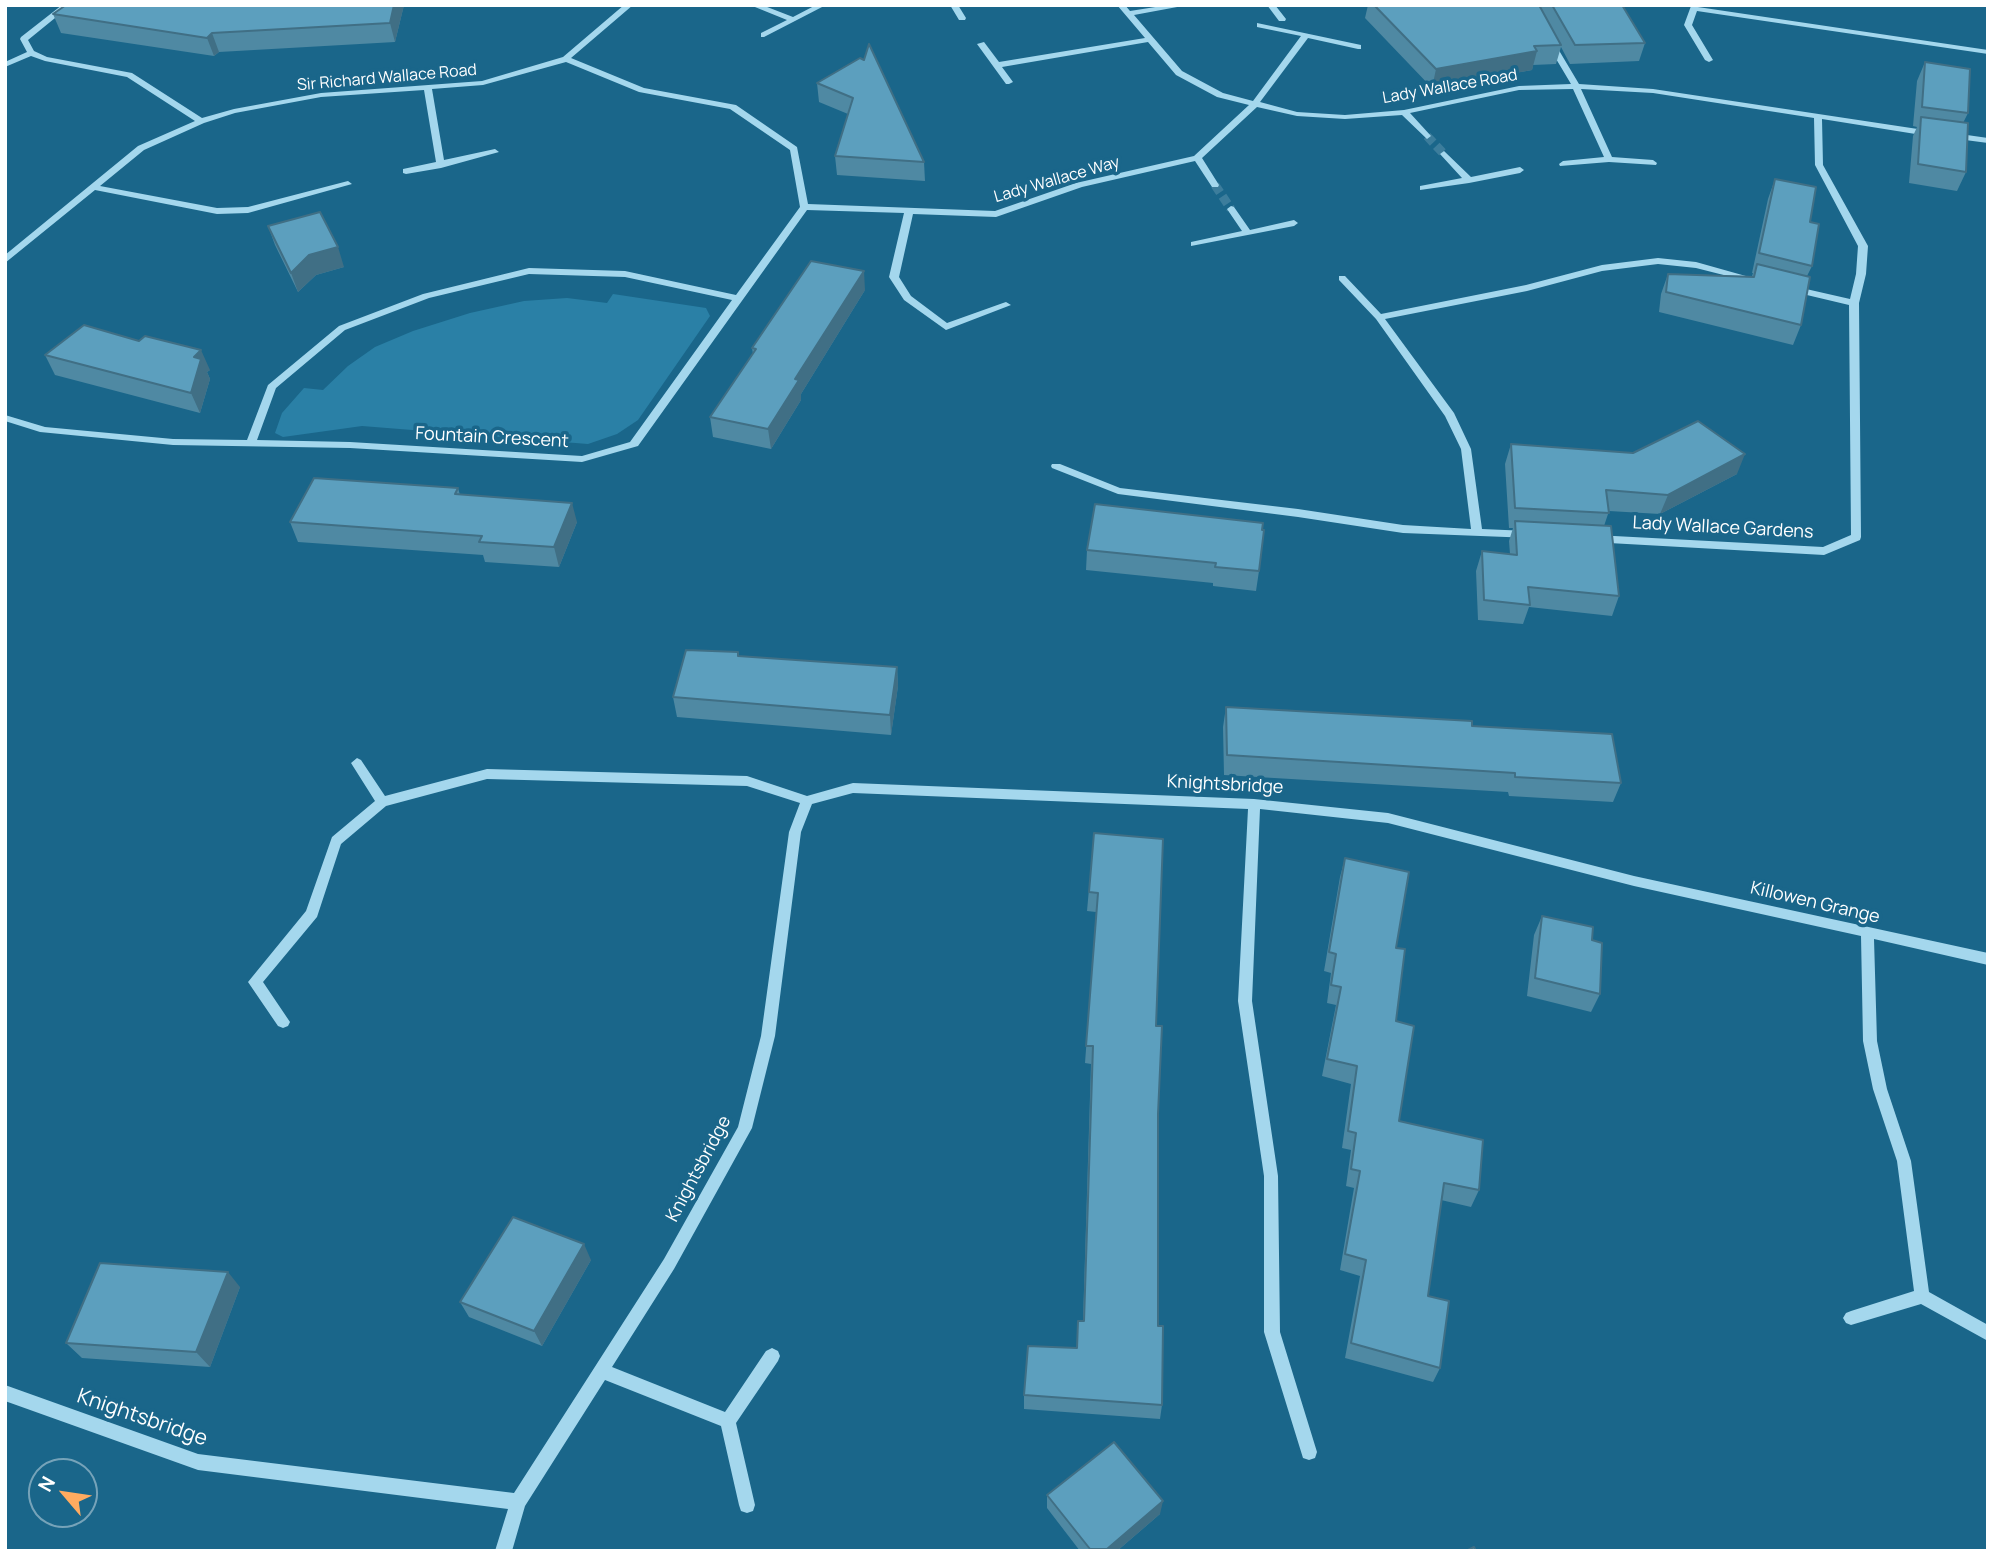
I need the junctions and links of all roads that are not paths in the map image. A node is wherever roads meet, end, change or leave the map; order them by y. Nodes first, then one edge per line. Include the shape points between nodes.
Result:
1 (67, 5) edge
2 (629, 5) edge
3 (754, 5) edge
4 (954, 5) edge
5 (1121, 5) edge
6 (1184, 5) edge
7 (1270, 5) edge
8 (820, 6) edge
9 (1693, 6) edge
10 (1128, 14) junction
11 (962, 18) dead end
12 (1282, 19) dead end
13 (793, 20) junction
14 (1260, 25) dead end
15 (1542, 28) edge
16 (764, 36) dead end
17 (1305, 36) junction
18 (1150, 39) junction
19 (981, 44) dead end
20 (1357, 47) dead end
21 (1988, 52) edge
22 (31, 53) junction
23 (566, 60) junction
24 (1709, 60) dead end
25 (5, 65) edge
26 (996, 65) junction
27 (1009, 82) dead end
28 (1576, 86) junction
29 (428, 88) junction
30 (1254, 105) junction
31 (1404, 112) junction
32 (1818, 117) junction
33 (201, 121) junction
34 (1934, 134) edge
35 (1427, 136) tunnel mouth
36 (1947, 136) edge
37 (1988, 141) edge
38 (495, 152) dead end
39 (1444, 154) tunnel mouth
40 (1197, 159) junction
41 (1609, 159) junction
42 (1653, 163) dead end
43 (1563, 164) dead end
44 (441, 165) junction
45 (1520, 170) dead end
46 (406, 171) dead end
47 (1469, 180) junction
48 (348, 184) dead end
49 (1215, 185) tunnel mouth
50 (93, 187) junction
51 (1423, 188) dead end
52 (804, 207) junction
53 (1231, 209) tunnel mouth
54 (909, 211) junction
55 (1294, 223) dead end
56 (1247, 232) junction
57 (1194, 243) dead end
58 (5, 260) edge
59 (1342, 278) dead end
60 (1771, 284) edge
61 (1783, 287) edge
62 (739, 299) junction
63 (1854, 303) junction
64 (1006, 304) dead end
65 (1379, 317) junction
66 (5, 418) edge
67 (251, 443) junction
68 (1056, 466) dead end
69 (1477, 533) junction
70 (1535, 536) edge
71 (1576, 538) edge
72 (356, 763) dead end
73 (807, 801) junction
74 (382, 802) junction
75 (1254, 804) junction
76 (1634, 881) joint
77 (1867, 932) junction
78 (1988, 960) edge
79 (283, 1022) dead end
80 (1922, 1296) junction
81 (1850, 1318) dead end
82 (1988, 1334) edge
83 (772, 1356) dead end
84 (602, 1371) junction
85 (5, 1393) edge
86 (729, 1421) junction
87 (1309, 1452) dead end
88 (518, 1502) junction
89 (747, 1505) dead end
90 (503, 1551) edge

1 - 22 street via 24,39
2 - 23 street, Sir Richard Wallace Road
3 - 13 street
4 - 11 street
5 - 10 street, Lady Wallace Road
6 - 10 street
7 - 12 street
8 - 13 street
9 - 21 street
9 - 24 street via 1688,25
10 - 18 street, Lady Wallace Road
13 - 16 street
14 - 17 street
15 - 28 street
17 - 20 street
17 - 30 street
18 - 26 street
18 - 30 street, Lady Wallace Road via 1180,73 1220,95
19 - 26 street
22 - 25 street
22 - 33 street via 45,60 129,75
23 - 29 street, Sir Richard Wallace Road via 483,83
23 - 52 street via 642,90 733,107 794,149
26 - 27 street
28 - 31 street, Lady Wallace Road via 1519,88
28 - 32 street, Lady Wallace Road via 1653,91
28 - 41 street
29 - 33 street, Sir Richard Wallace Road via 321,95
29 - 44 street
30 - 31 street, Lady Wallace Road via 1345,117
30 - 40 street
31 - 35 street
32 - 34 street, Lady Wallace Road
32 - 63 street, Lady Wallace Gardens via 1819,165 1863,246
33 - 50 street, Sir Richard Wallace Road via 141,148
36 - 37 street
38 - 44 street
39 - 47 street
40 - 49 street
40 - 54 street, Lady Wallace Way via 1079,185 996,214
41 - 42 street
41 - 43 street
44 - 46 street
45 - 47 street
47 - 51 street
48 - 50 street via 248,210 217,211
50 - 58 street, Sir Richard Wallace Road
52 - 54 street, Lady Wallace Way
52 - 62 street, Fountain Crescent
53 - 56 street
54 - 64 street via 894,277 907,298 946,327
55 - 56 street
56 - 57 street
59 - 65 street
60 - 65 street via 1696,265 1658,261 1602,268
61 - 63 street
62 - 67 street via 625,274 529,271 426,296 342,328 272,387
62 - 67 street, Fountain Crescent via 634,444 582,459
63 - 71 street, Lady Wallace Gardens via 1856,537 1824,551
65 - 69 street via 1450,415 1466,449
66 - 67 street, Fountain Crescent via 44,430 173,442
68 - 69 street via 1118,491 1403,529
69 - 70 street
72 - 74 street
73 - 74 street via 747,781 487,774
73 - 75 street, Knightsbridge via 853,788
73 - 84 street, Knightsbridge via 796,832 768,1036 745,1128
74 - 79 street via 336,841 312,913 255,982
75 - 76 street, Knightsbridge via 1388,818
75 - 87 street via 1245,1001 1271,1176 1272,1332
76 - 77 street, Killowen Grange
77 - 78 street, Killowen Grange
77 - 80 street via 1870,1041 1904,1161
80 - 81 street
80 - 82 street
83 - 86 street
84 - 86 street
84 - 88 street, Knightsbridge
85 - 88 street, Knightsbridge via 198,1462
86 - 89 street
88 - 90 street, Knightsbridge

